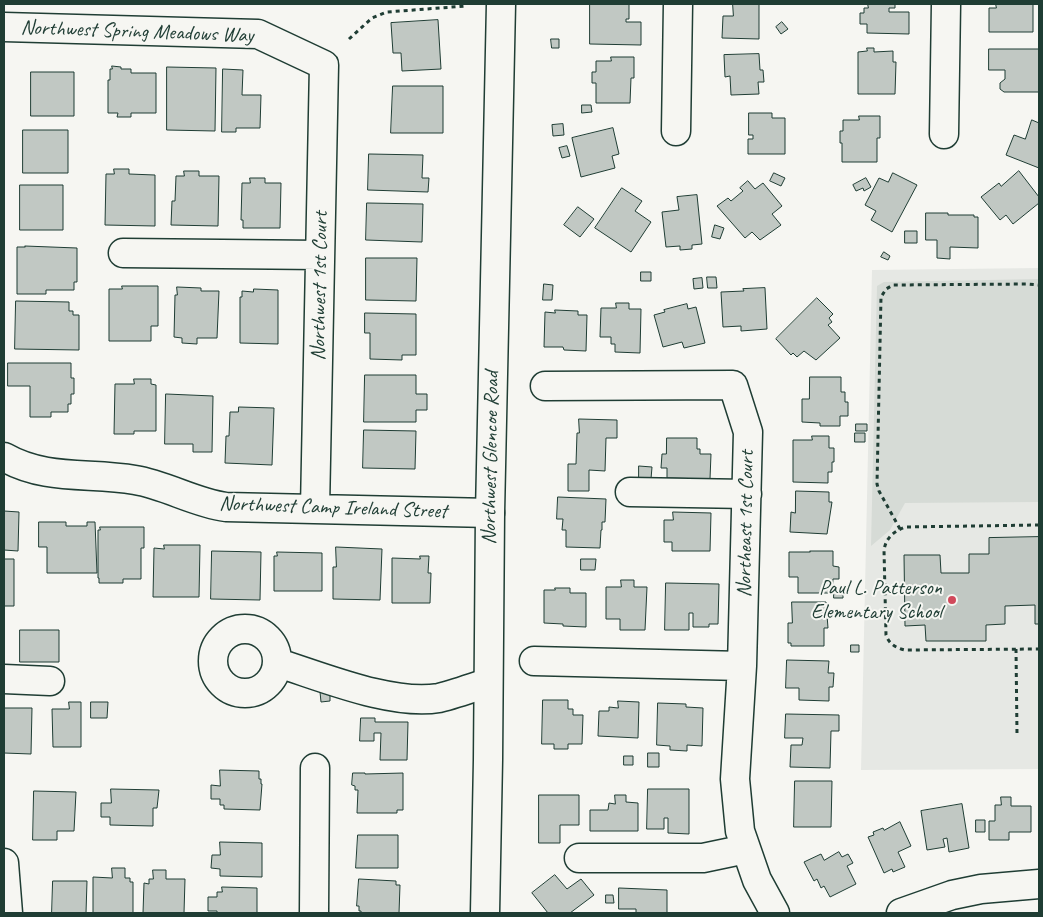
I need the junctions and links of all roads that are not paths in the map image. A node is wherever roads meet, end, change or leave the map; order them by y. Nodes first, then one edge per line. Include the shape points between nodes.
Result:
1 (501, 4) edge
2 (678, 4) edge
3 (946, 4) edge
4 (4, 28) edge
5 (324, 65) joint
6 (676, 131) dead end
7 (944, 134) dead end
8 (123, 253) dead end
9 (320, 255) junction
10 (545, 386) dead end
11 (4, 458) edge
12 (630, 492) dead end
13 (747, 494) junction
14 (315, 508) junction
15 (490, 512) junction
16 (534, 661) dead end
17 (278, 663) dead end
18 (742, 666) junction
19 (4, 679) edge
20 (50, 680) dead end
21 (488, 683) junction
22 (315, 768) dead end
23 (746, 849) junction
24 (579, 858) dead end
25 (4, 863) edge
26 (1039, 884) edge
27 (8, 913) edge
28 (314, 913) edge
29 (484, 913) edge
30 (775, 913) edge
31 (901, 913) edge

1 - 15 street, Northwest Glencoe Road
2 - 6 street
3 - 7 street
4 - 5 street, Northwest Spring Meadows Way via 258,34
5 - 9 street, Northwest 1st Court
8 - 9 street
9 - 14 street, Northwest 1st Court
10 - 13 street, Northeast 1st Court via 733,385 748,432
11 - 14 street, Northwest Camp Ireland Street via 54,474 150,483 214,505
12 - 13 street
13 - 18 street, Northeast 1st Court
14 - 15 street, Northwest Camp Ireland Street
15 - 21 street, Northwest Glencoe Road
16 - 18 street
17 - 21 street via 342,685 406,698 439,698
18 - 23 street, Northeast 1st Court via 735,778 740,831
19 - 20 street
21 - 29 street, Northwest Glencoe Road
22 - 28 street
23 - 24 street via 703,858
23 - 30 street, Northeast 1st Court via 757,880
25 - 27 street
26 - 31 street via 952,895

